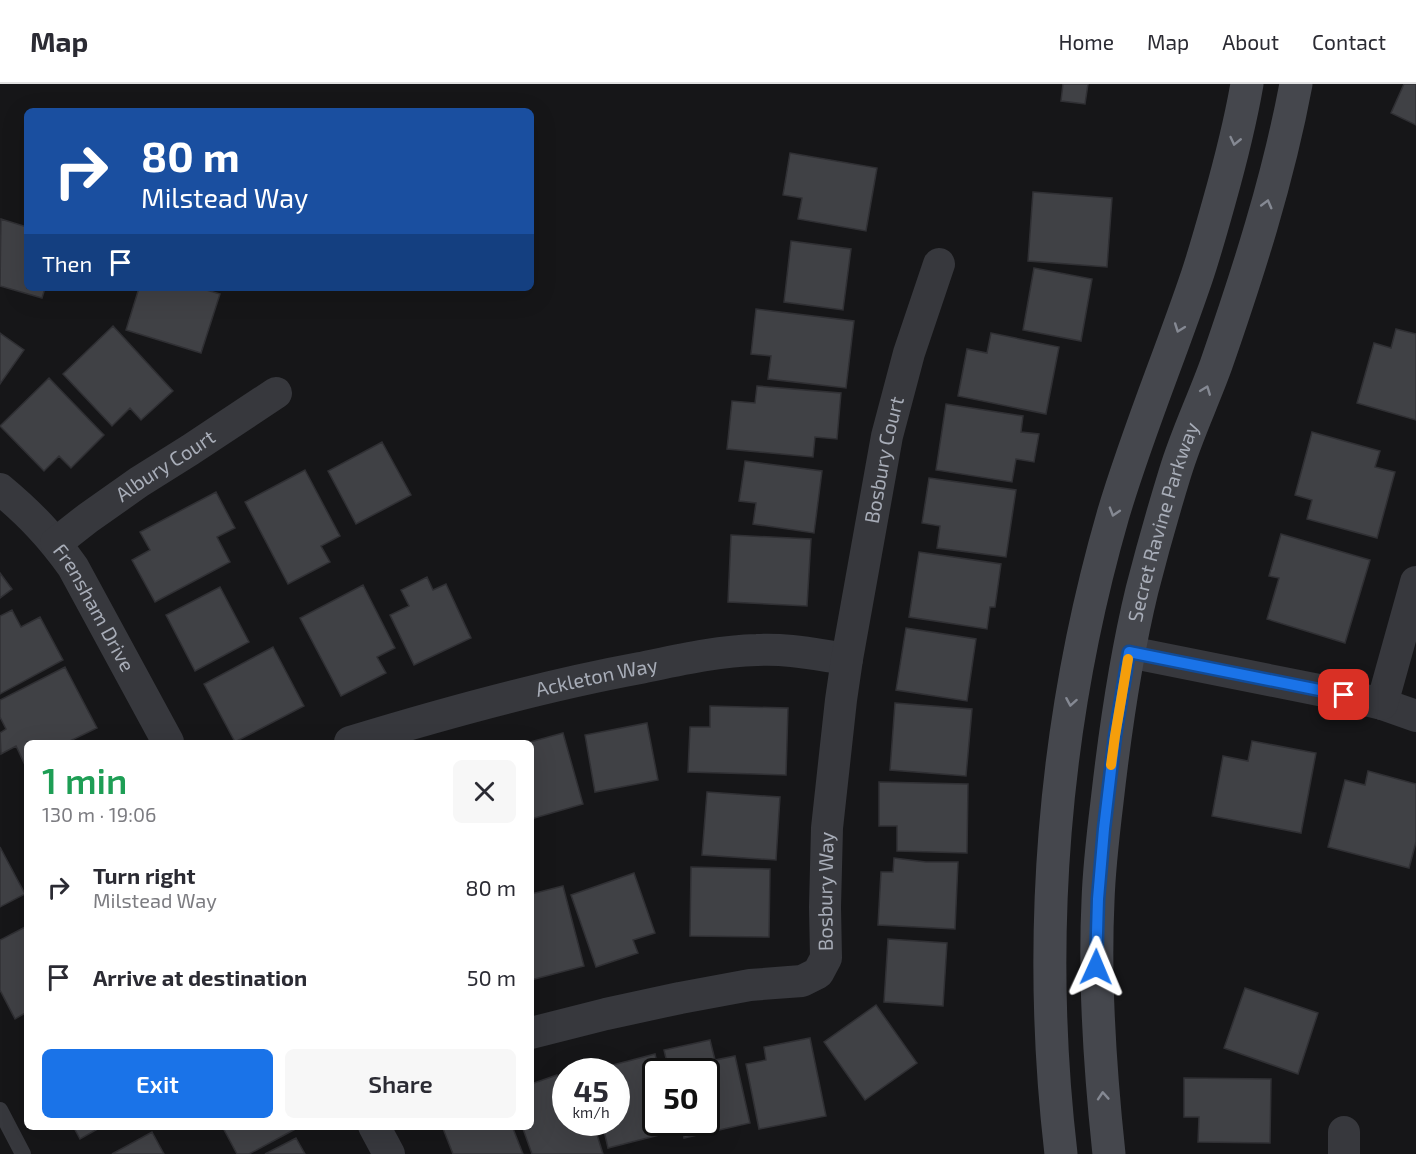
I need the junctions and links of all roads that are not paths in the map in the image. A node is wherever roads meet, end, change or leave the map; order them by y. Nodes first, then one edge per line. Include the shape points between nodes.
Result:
1 (1247, 84) edge
2 (1296, 84) edge
3 (939, 264) dead end
4 (276, 393) dead end
5 (0, 489) edge
6 (56, 543) junction
7 (1416, 582) edge
8 (1082, 642) junction
9 (1129, 652) junction
10 (847, 659) junction
11 (1382, 704) junction
12 (1416, 716) edge
13 (167, 740) edge
14 (356, 740) edge
15 (534, 1033) edge
16 (0, 1110) edge
17 (376, 1130) edge
18 (23, 1154) edge
19 (389, 1154) edge
20 (1061, 1154) edge
21 (1109, 1154) edge

1 -> 8 main road via 1201,264 1113,515
9 -> 2 main road, Secret Ravine Parkway via 1176,469 1259,235
3 - 10 street, Bosbury Court via 887,436
4 - 6 street, Albury Court via 129,488
5 - 6 street, Frensham Drive
6 - 13 street, Frensham Drive via 93,602
7 - 11 street
8 - 9 main road
8 -> 20 main road via 1056,815 1052,891 1051,1048
9 - 11 street
21 -> 9 main road, Secret Ravine Parkway via 1096,967 1098,899 1115,736
10 - 14 street, Ackleton Way via 758,650 679,660 505,698
10 - 15 street, Bosbury Way via 827,828 826,958 818,973 802,981 750,985 680,998
11 - 12 street
16 - 18 lane
17 - 19 street

